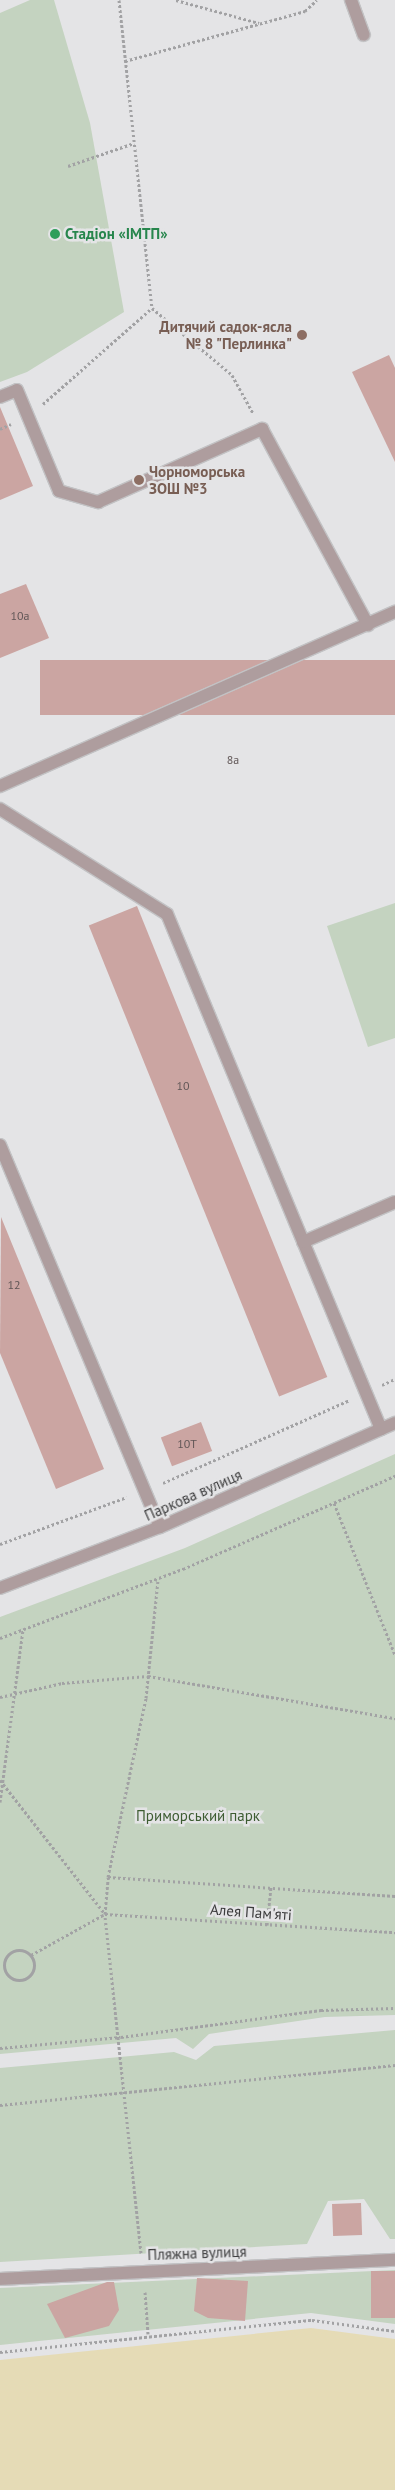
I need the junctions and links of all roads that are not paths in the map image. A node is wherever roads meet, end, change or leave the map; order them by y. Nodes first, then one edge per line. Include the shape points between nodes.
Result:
1 (351, 0) edge
2 (364, 35) dead end
3 (0, 397) edge
4 (395, 612) edge
5 (368, 625) junction
6 (0, 786) edge
7 (0, 808) edge
8 (0, 1145) edge
9 (395, 1202) edge
10 (303, 1242) junction
11 (395, 1423) edge
12 (381, 1429) junction
13 (160, 1528) junction
14 (0, 1588) edge
15 (395, 2260) edge
16 (0, 2279) edge

1 - 2 street
3 - 5 street via 17,390 59,491 98,502 262,429
4 - 5 street
5 - 6 street
7 - 10 street via 166,914
8 - 13 street
9 - 10 street
10 - 12 street
11 - 12 street, Паркова вулиця
12 - 13 street, Паркова вулиця
13 - 14 street, Паркова вулиця
15 - 16 street, Пляжна вулиця

